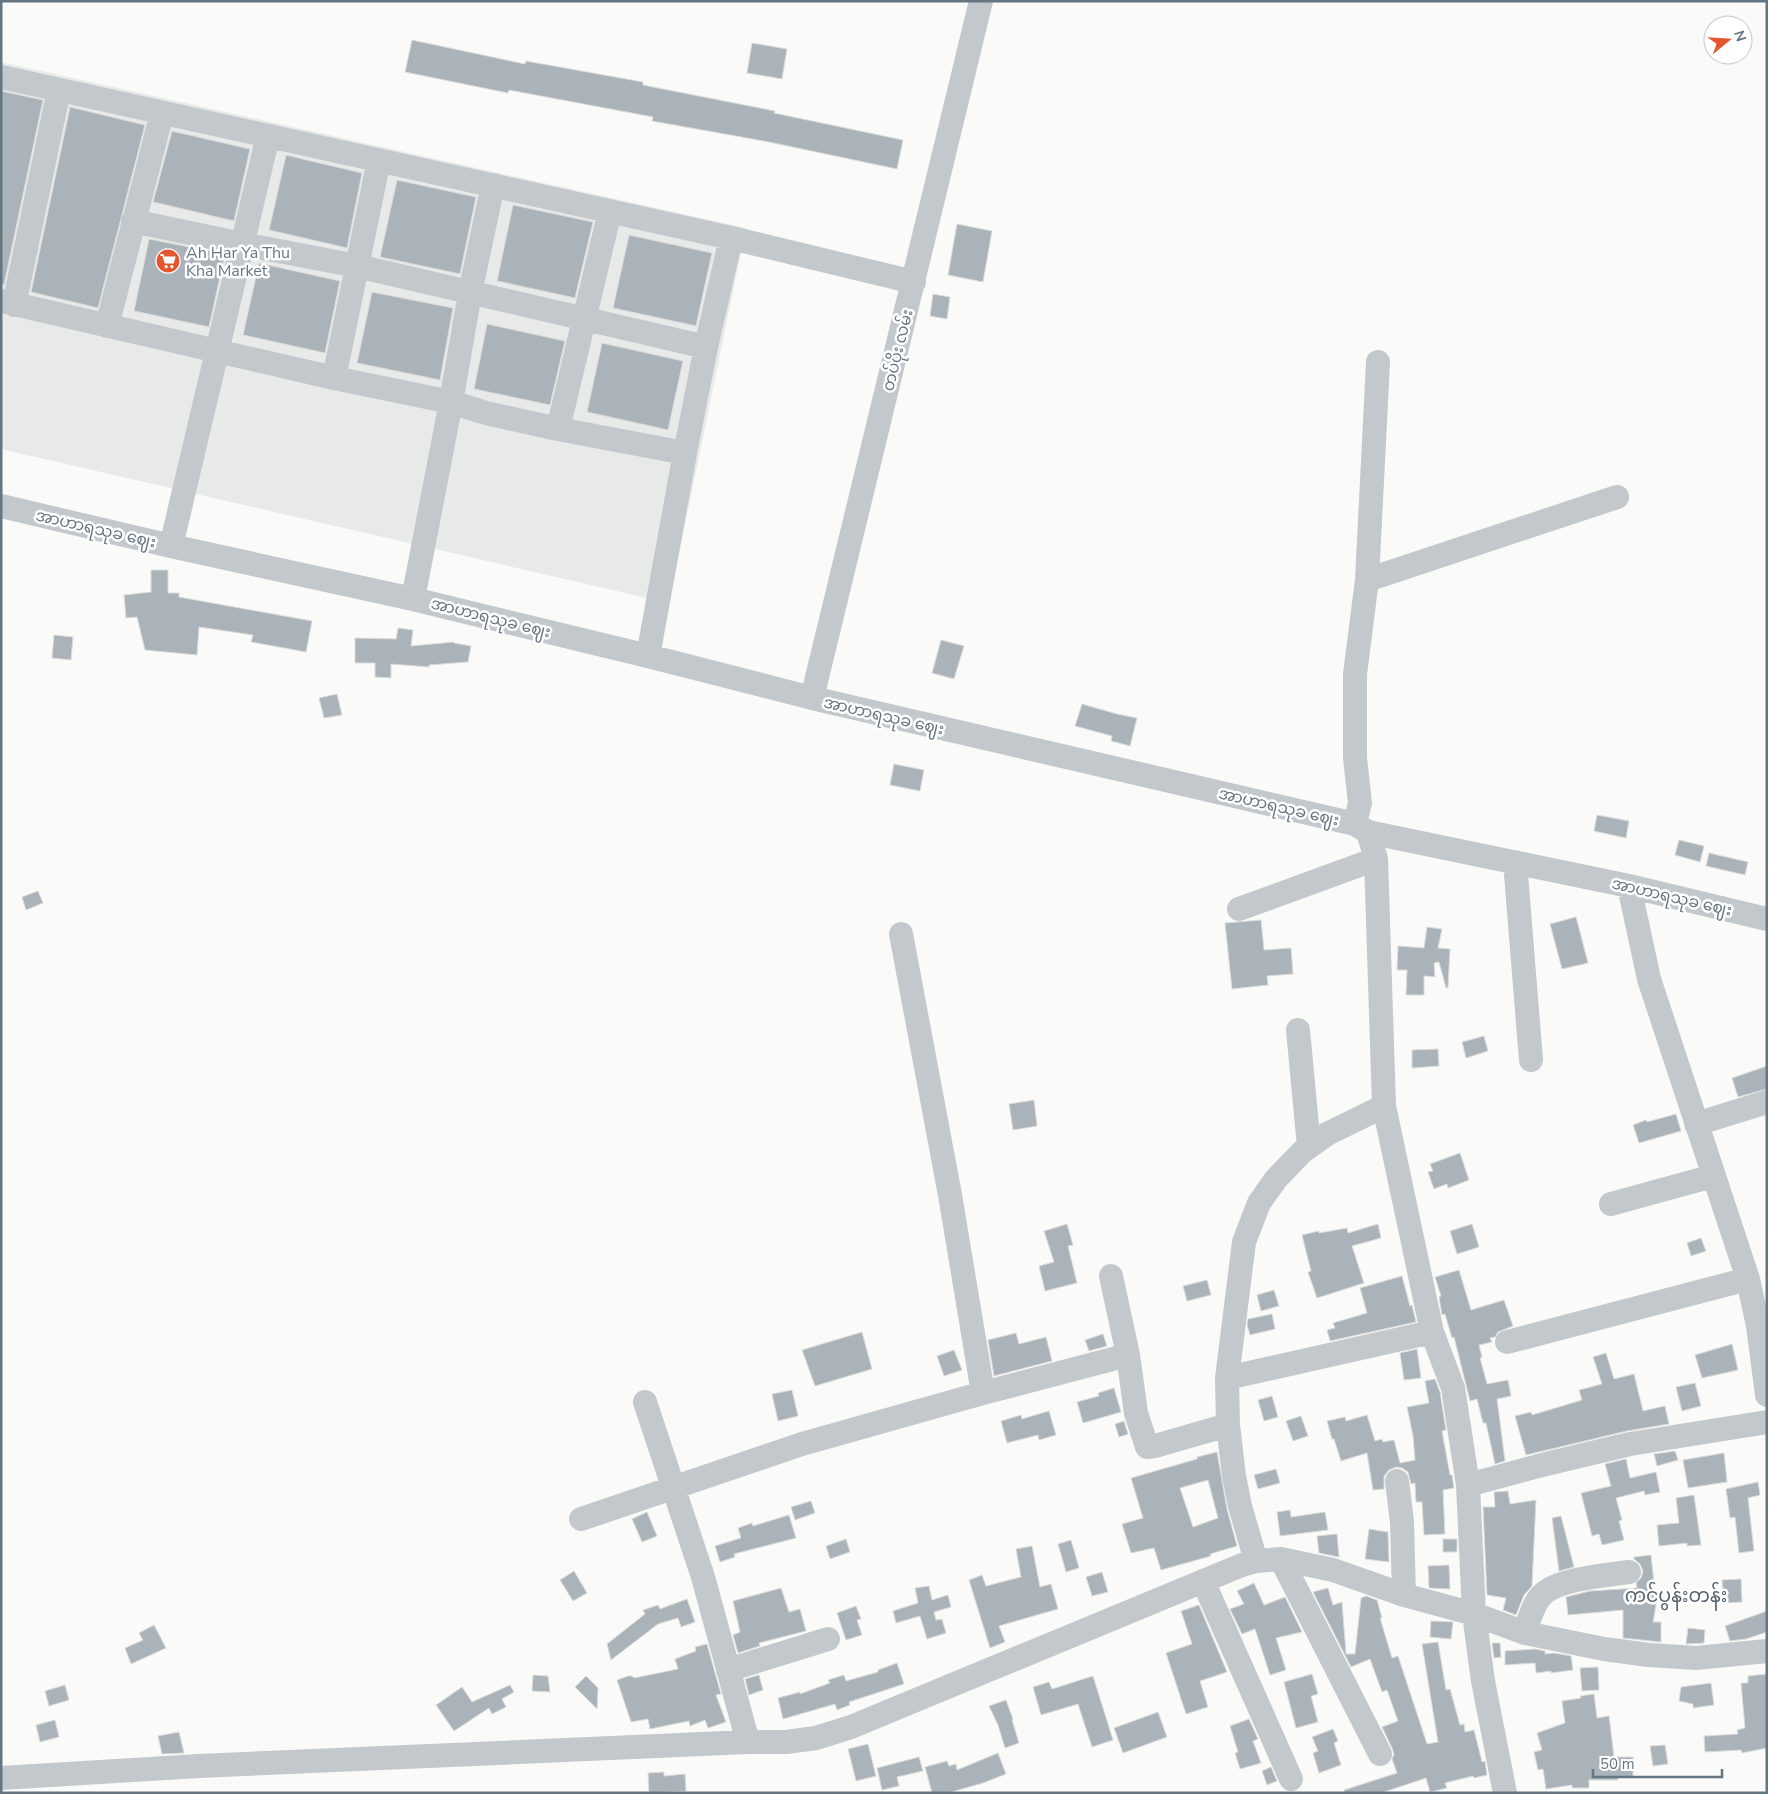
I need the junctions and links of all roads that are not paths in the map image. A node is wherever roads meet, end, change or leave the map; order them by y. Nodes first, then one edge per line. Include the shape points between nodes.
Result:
1 (981, 1) edge
2 (1, 77) edge
3 (59, 90) junction
4 (162, 113) junction
5 (268, 136) junction
6 (379, 160) junction
7 (493, 185) junction
8 (610, 211) junction
9 (134, 221) junction
10 (732, 238) junction
11 (242, 244) junction
12 (357, 266) junction
13 (914, 282) junction
14 (470, 294) junction
15 (8, 303) edge
16 (584, 319) junction
17 (107, 326) junction
18 (706, 347) junction
19 (217, 351) junction
20 (1378, 362) dead end
21 (334, 378) junction
22 (451, 402) junction
23 (558, 429) junction
24 (685, 453) junction
25 (1617, 498) dead end
26 (1, 506) edge
27 (171, 546) junction
28 (1366, 580) junction
29 (413, 599) junction
30 (648, 656) junction
31 (812, 698) junction
32 (1362, 828) junction
33 (1376, 859) junction
34 (1515, 862) junction
35 (1628, 886) junction
36 (1238, 909) dead end
37 (1767, 918) edge
38 (901, 934) dead end
39 (1298, 1030) dead end
40 (1531, 1060) dead end
41 (1767, 1102) edge
42 (1384, 1106) junction
43 (1696, 1124) junction
44 (1309, 1147) junction
45 (1713, 1176) junction
46 (1611, 1204) dead end
47 (1111, 1276) dead end
48 (1755, 1281) edge
49 (1432, 1332) junction
50 (1507, 1342) dead end
51 (1128, 1355) junction
52 (1227, 1378) junction
53 (983, 1393) junction
54 (1767, 1395) edge
55 (645, 1402) dead end
56 (1767, 1422) edge
57 (1228, 1425) junction
58 (1397, 1481) dead end
59 (1468, 1485) junction
60 (673, 1487) junction
61 (581, 1519) dead end
62 (1281, 1559) junction
63 (1256, 1561) junction
64 (1629, 1572) dead end
65 (1203, 1581) junction
66 (1404, 1595) junction
67 (1474, 1614) junction
68 (1524, 1633) junction
69 (828, 1639) dead end
70 (1767, 1651) edge
71 (728, 1670) junction
72 (748, 1742) junction
73 (1380, 1754) dead end
74 (1, 1778) edge
75 (1291, 1779) dead end
76 (56, 1784) edge
77 (1505, 1793) edge

1 - 13 street, တပ်ပိုး လမ်း
2 - 3 street
3 - 4 street
3 - 15 street
4 - 5 street
4 - 9 street
5 - 6 street
5 - 11 street
6 - 7 street
6 - 12 street
7 - 8 street
7 - 14 street
8 - 10 street
8 - 16 street
9 - 11 street
9 - 17 street
10 - 13 street
10 - 18 street
11 - 12 street
11 - 19 street
12 - 14 street
12 - 21 street
13 - 31 street, တပ်ပိုး လမ်း
14 - 16 street
14 - 22 street
15 - 17 street
16 - 18 street
16 - 23 street
17 - 19 street
18 - 24 street
19 - 21 street
19 - 27 street
20 - 28 street
21 - 22 street
22 - 23 street
22 - 29 street
23 - 24 street
24 - 30 street
25 - 28 street
26 - 27 street, အာဟာရသုခ ဈေး
27 - 29 street, အာဟာရသုခ ဈေး
28 - 32 street via 1355,674 1355,758
29 - 30 street, အာဟာရသုခ ဈေး
30 - 31 street, အာဟာရသုခ ဈေး
31 - 32 street, အာဟာရသုခ ဈေး
32 - 33 street
32 - 34 street, အာဟာရသုခ ဈေး
33 - 36 street
33 - 42 street
34 - 35 street, အာဟာရသုခ ဈေး
34 - 40 street
35 - 37 street, အာဟာရသုခ ဈေး
35 - 43 street via 1649,979
38 - 53 street
39 - 44 street
41 - 43 street
42 - 44 street via 1326,1134
42 - 49 street
43 - 45 street
44 - 52 street via 1276,1179 1259,1203 1244,1242
45 - 46 street
45 - 48 street
47 - 51 street
48 - 50 street
48 - 54 street
49 - 52 street
49 - 59 street via 1453,1388
51 - 53 street
51 - 57 street via 1136,1413 1147,1447
52 - 57 street
53 - 60 street via 802,1444
55 - 60 street
56 - 59 street via 1630,1444
57 - 63 street via 1240,1506
58 - 66 street
59 - 67 street
60 - 61 street
60 - 71 street via 703,1578
62 - 63 street
62 - 66 street via 1333,1570
62 - 73 street
63 - 65 street
64 - 68 street via 1552,1588 1536,1602
65 - 72 street via 851,1727 816,1738
65 - 75 street
66 - 67 street
67 - 68 street
67 - 77 street via 1483,1681
68 - 70 street via 1648,1655 1696,1658
69 - 71 street
71 - 72 street
72 - 76 street via 199,1766
74 - 76 street

